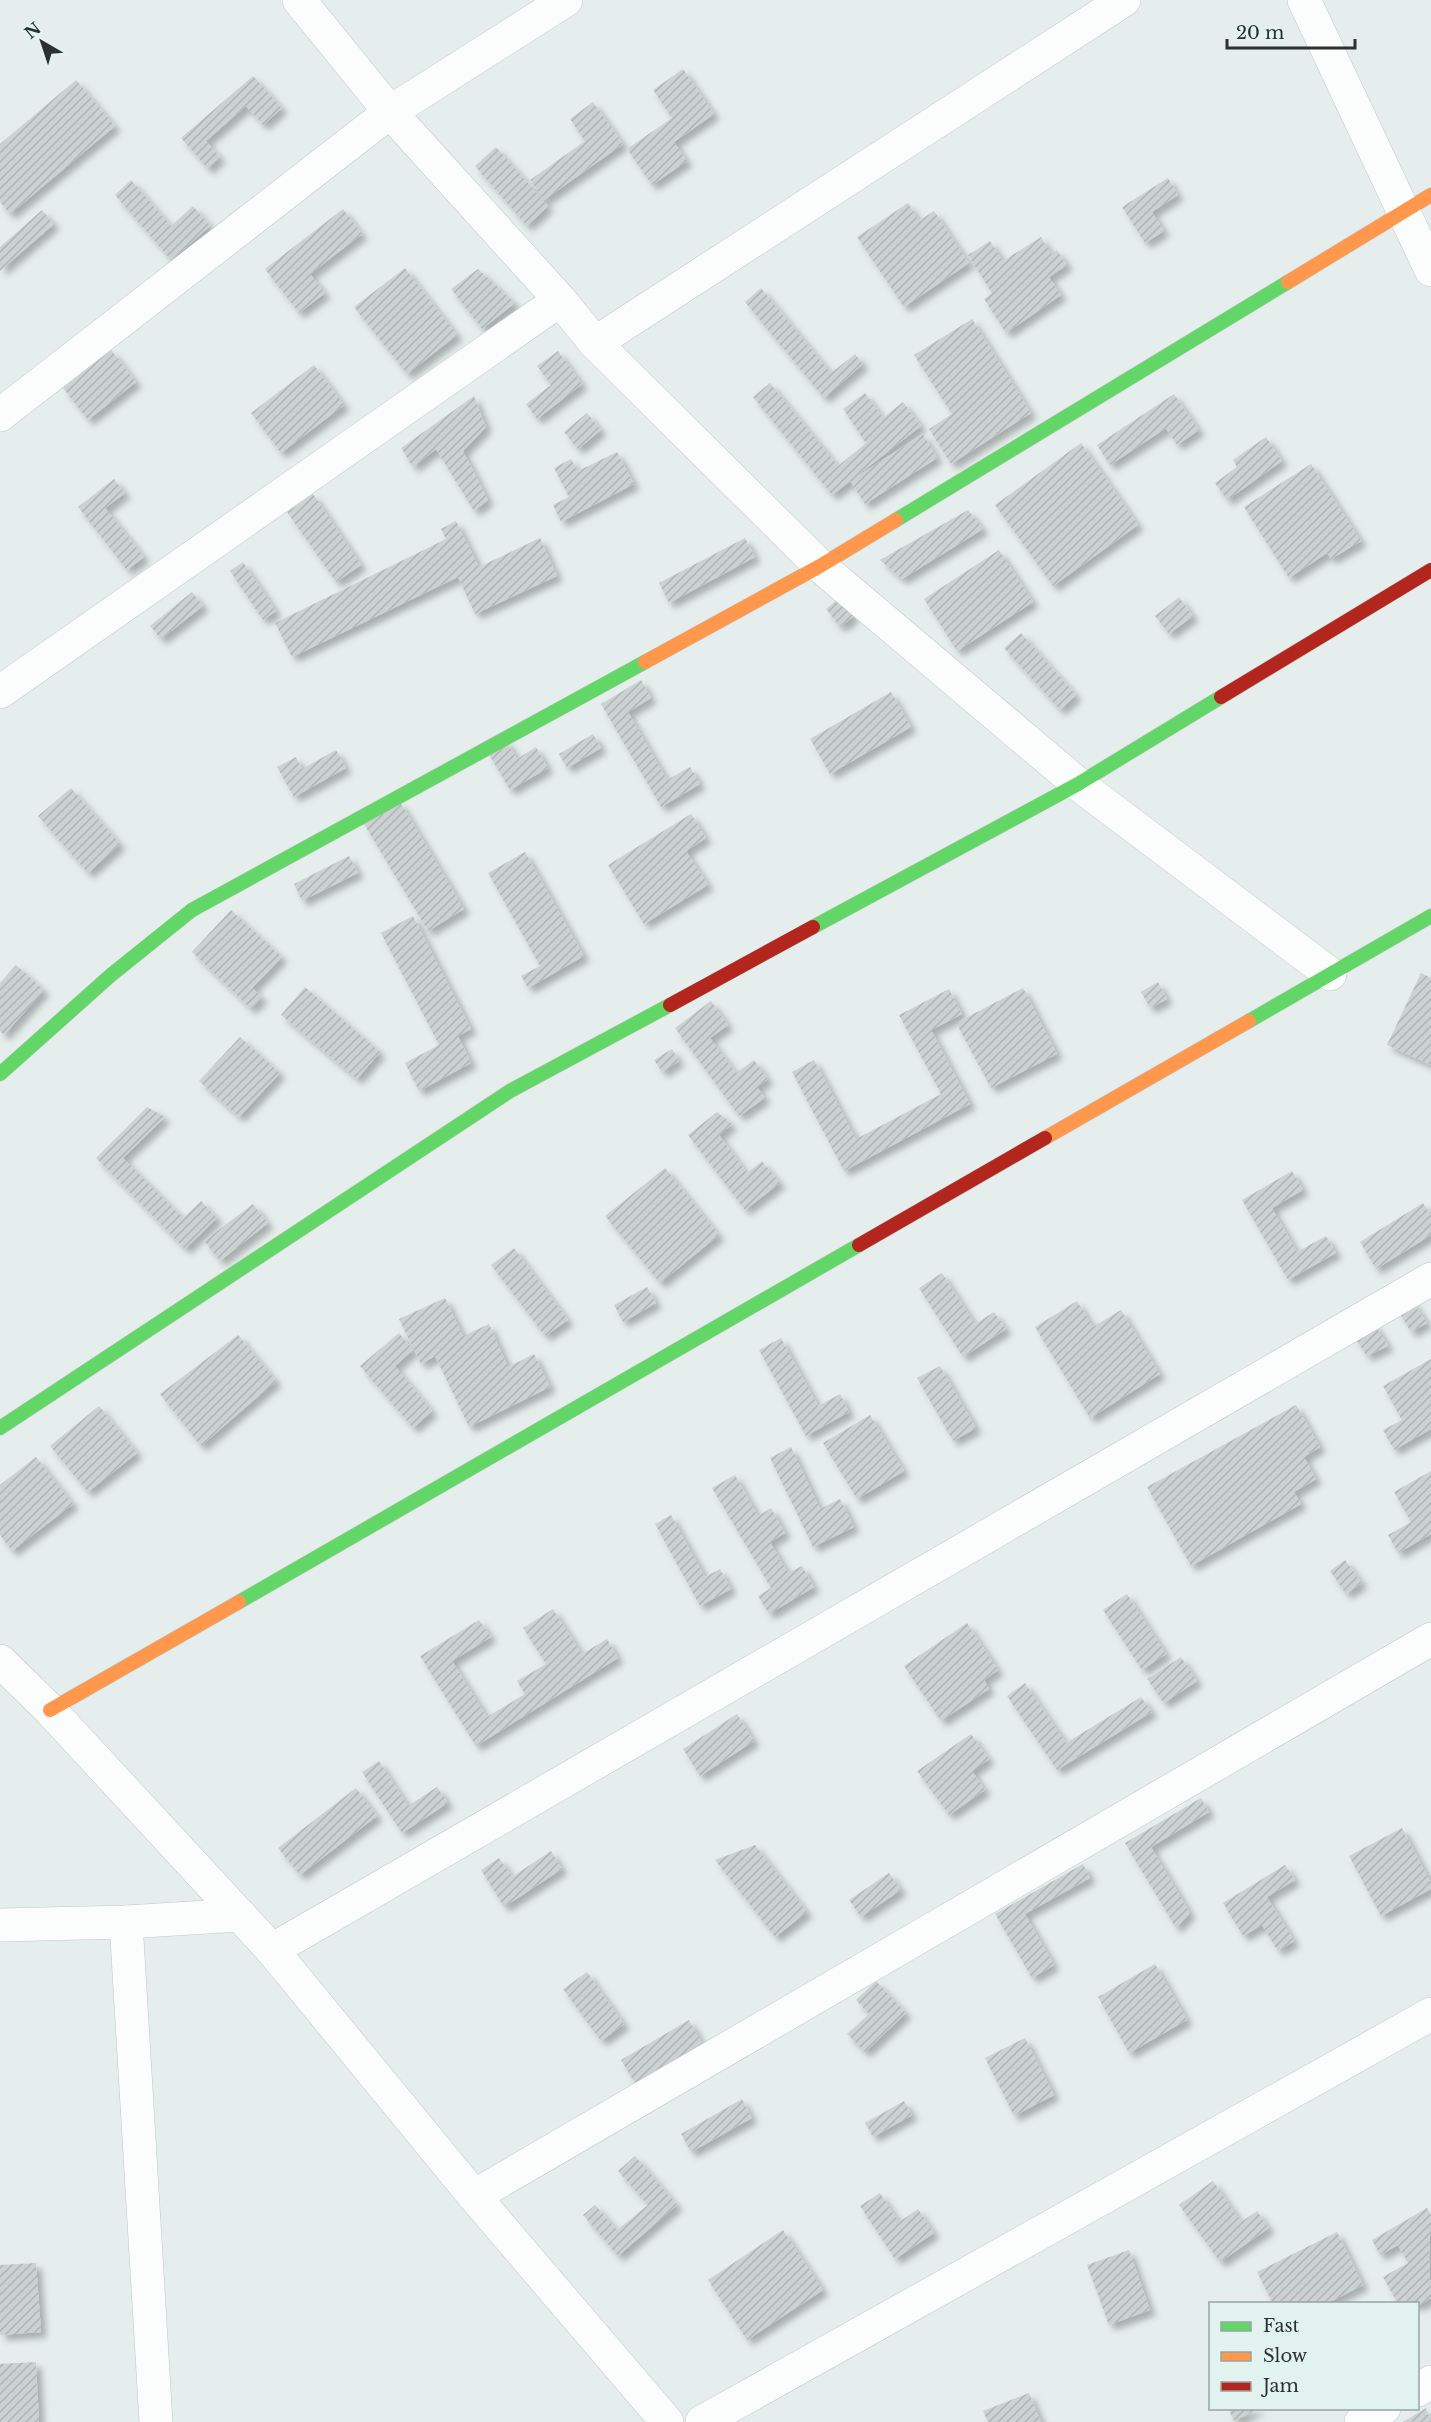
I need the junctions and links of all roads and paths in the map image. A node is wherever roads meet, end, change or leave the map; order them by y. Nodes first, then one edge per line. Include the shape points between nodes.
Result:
1 (299, 0) edge
2 (566, 0) edge
3 (1124, 0) edge
4 (1304, 0) edge
5 (390, 112) junction
6 (1431, 195) edge
7 (1403, 213) junction
8 (1431, 270) edge
9 (560, 300) junction
10 (596, 343) junction
11 (0, 415) edge
12 (820, 566) junction
13 (1431, 570) edge
14 (0, 692) edge
15 (1077, 784) junction
16 (1431, 916) edge
17 (1330, 974) junction
18 (0, 1074) edge
19 (1431, 1279) edge
20 (0, 1428) edge
21 (1431, 1639) edge
22 (0, 1662) edge
23 (50, 1710) junction
24 (240, 1915) junction
25 (126, 1922) junction
26 (0, 1925) edge
27 (272, 1950) junction
28 (1431, 2014) edge
29 (474, 2196) junction
30 (1382, 2410) edge
31 (156, 2422) edge
32 (668, 2422) edge
33 (702, 2422) edge
34 (1361, 2422) edge

1 - 5 street
2 - 5 street
3 - 10 street
4 - 7 street
5 - 9 street
5 - 11 street
6 - 7 street
7 - 8 street
7 - 12 street
9 - 10 street
9 - 14 street
10 - 12 street
12 - 15 street
12 - 18 street via 192,910 111,975
13 - 15 street
15 - 17 street
15 - 20 street via 510,1091
16 - 17 street
17 - 23 street
19 - 27 street
21 - 29 street
22 - 23 street
23 - 24 street
24 - 25 street
24 - 27 street
25 - 26 street
25 - 31 street
27 - 29 street
28 - 33 street
29 - 32 street
30 - 34 street

